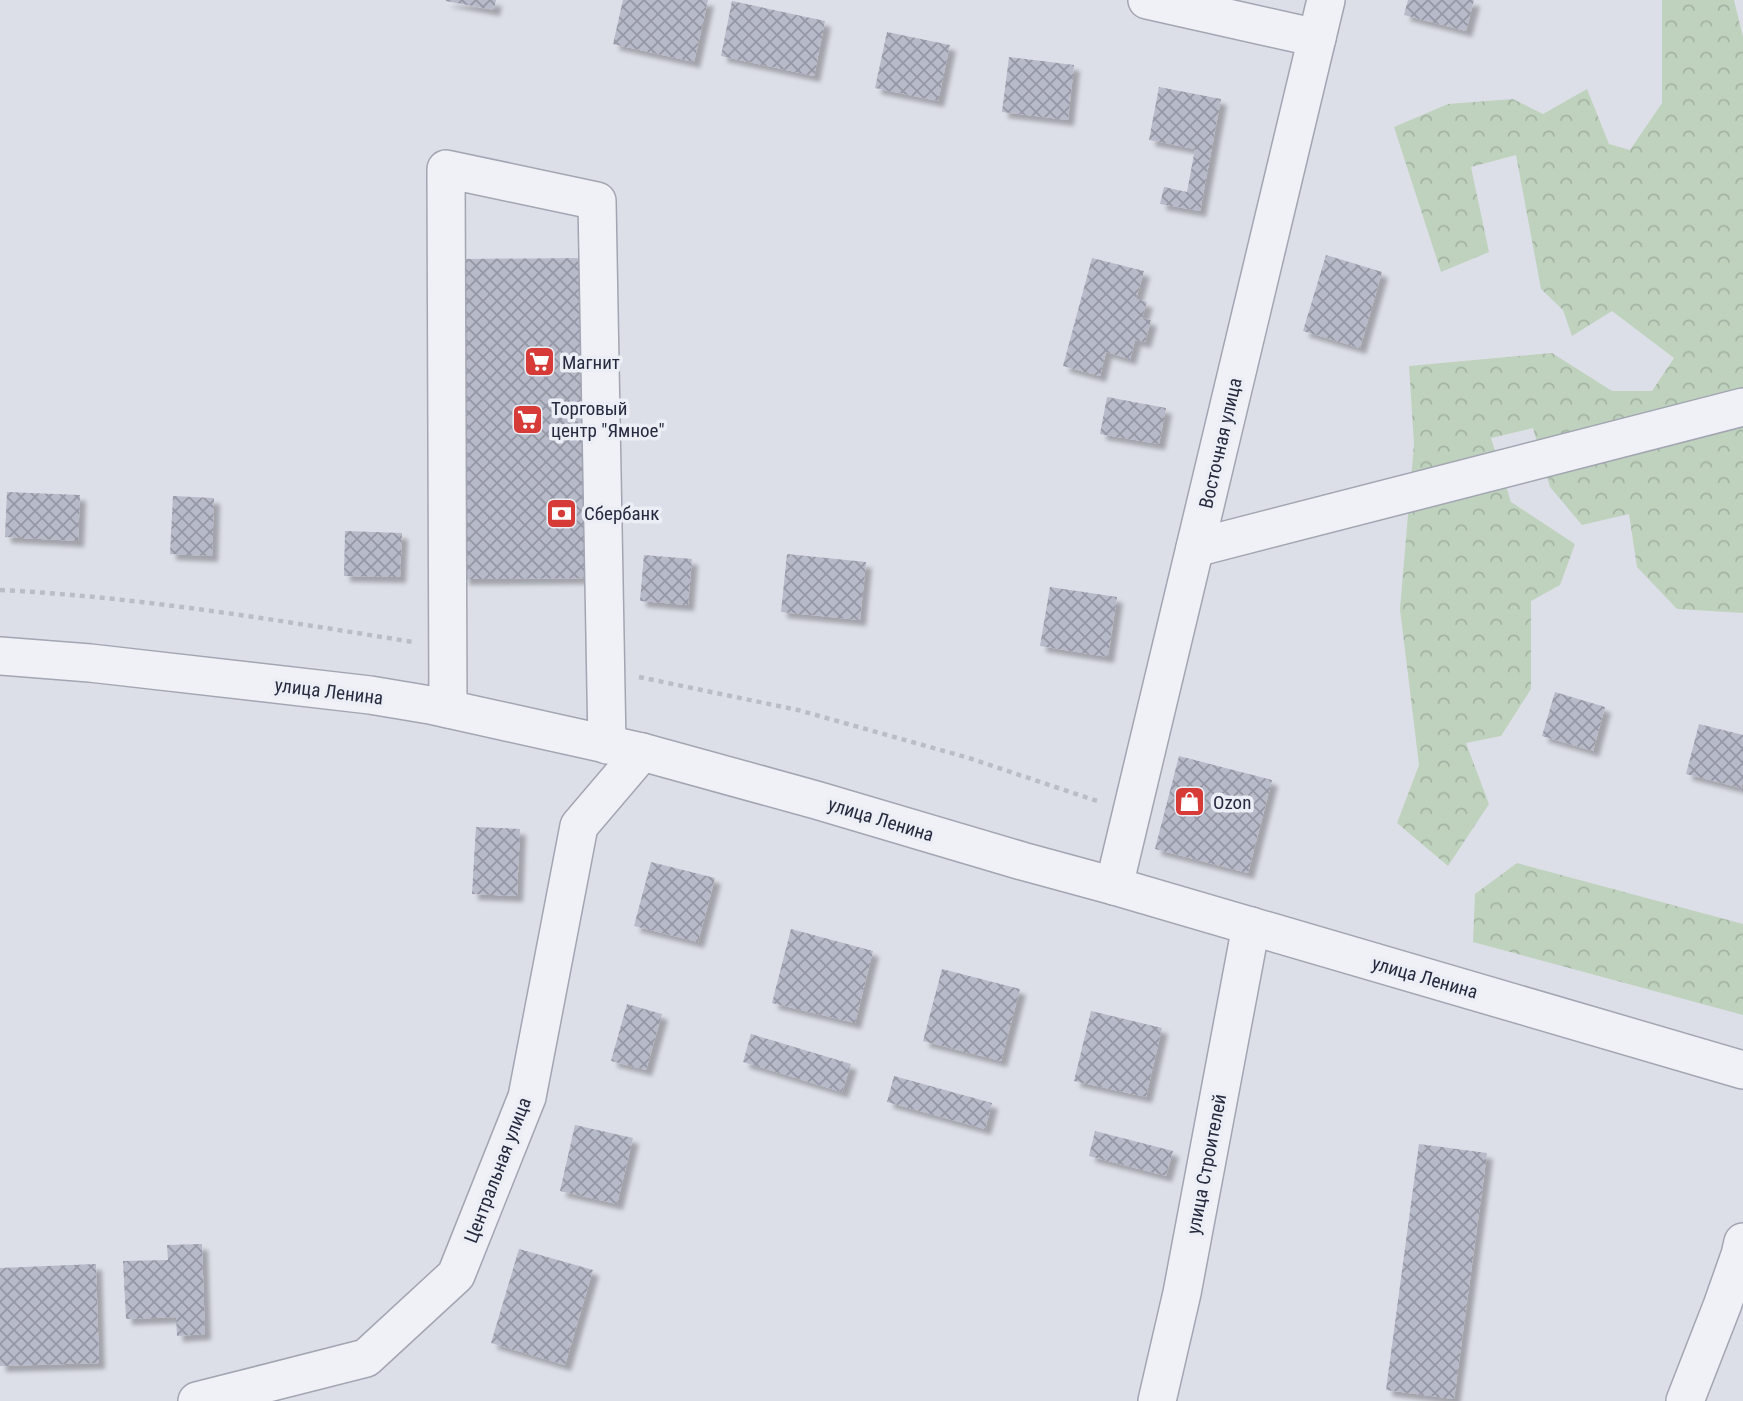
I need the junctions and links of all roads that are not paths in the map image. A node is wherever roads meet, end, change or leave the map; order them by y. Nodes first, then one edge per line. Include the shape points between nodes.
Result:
1 (1147, 0) edge
2 (1326, 0) edge
3 (1317, 38) junction
4 (1743, 407) edge
5 (1195, 548) junction
6 (0, 656) edge
7 (448, 709) junction
8 (625, 748) junction
9 (1114, 886) junction
10 (1251, 926) junction
11 (1743, 1070) edge
12 (1743, 1242) edge
13 (197, 1401) edge
14 (1157, 1401) edge
15 (1685, 1401) edge

1 - 3 street
2 - 3 street, Восточная улица
3 - 5 street, Восточная улица
4 - 5 street
5 - 9 street, Восточная улица
6 - 7 street, улица Ленина via 370,695
7 - 8 street, улица Ленина
7 - 8 street via 446,169 597,201
8 - 9 street, улица Ленина
8 - 13 street, Центральная улица via 579,826 527,1097 456,1275 366,1358
9 - 10 street, улица Ленина
10 - 11 street, улица Ленина
10 - 14 street, улица Строителей via 1182,1293
12 - 15 street

